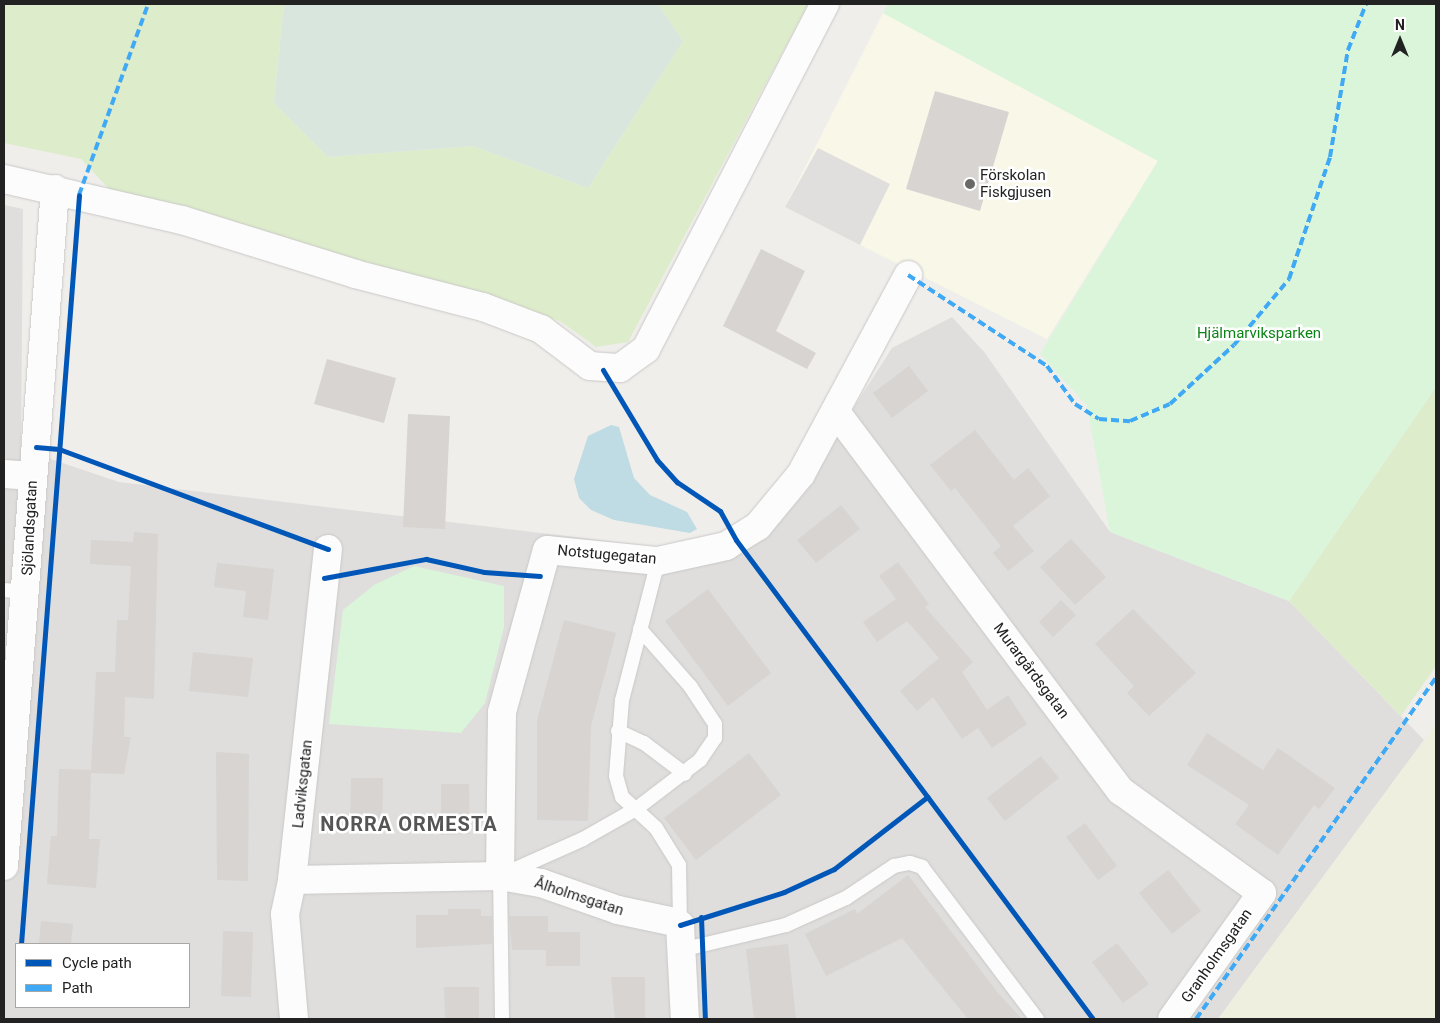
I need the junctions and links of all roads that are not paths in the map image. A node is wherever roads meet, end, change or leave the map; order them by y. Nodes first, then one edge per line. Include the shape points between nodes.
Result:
1 (825, 4) edge
2 (4, 179) edge
3 (55, 189) junction
4 (908, 275) dead end
5 (836, 412) junction
6 (4, 474) edge
7 (33, 476) junction
8 (328, 549) dead end
9 (658, 561) junction
10 (15, 591) edge
11 (640, 629) junction
12 (11, 697) edge
13 (618, 731) junction
14 (685, 774) junction
15 (6, 804) edge
16 (636, 808) junction
17 (4, 866) edge
18 (500, 876) junction
19 (292, 880) junction
20 (1262, 893) joint
21 (681, 938) junction
22 (294, 1019) edge
23 (502, 1019) edge
24 (685, 1019) edge
25 (1037, 1019) edge
26 (1172, 1019) edge

1 - 3 street via 646,349 620,368 590,366 541,329 483,307 355,274 182,220
2 - 3 street
3 - 7 street, Sjölandsgatan
4 - 5 street, Notstugegatan
5 - 9 street, Notstugegatan via 791,491 758,526 726,546
5 - 20 street, Murargårdsgatan via 1121,791
6 - 7 street
7 - 10 street, Sjölandsgatan
8 - 19 street, Ladviksgatan
9 - 11 lane
9 - 18 street, Notstugegatan via 547,550 502,712
10 - 12 street, Sjölandsgatan
11 - 13 lane
11 - 14 lane via 690,686 715,724 715,738
12 - 15 street, Sjölandsgatan
13 - 14 lane via 644,742
13 - 16 lane via 616,776 622,797
14 - 16 lane
15 - 17 street, Sjölandsgatan
16 - 18 lane via 583,839
16 - 21 lane via 679,865
18 - 19 street, Ålholmsgatan
18 - 21 street, Ålholmsgatan via 541,883
18 - 23 lane
19 - 22 street, Ladviksgatan via 285,914
20 - 26 street, Granholmsgatan
21 - 24 street
21 - 25 lane via 786,925 846,898 894,866 910,863 922,867

